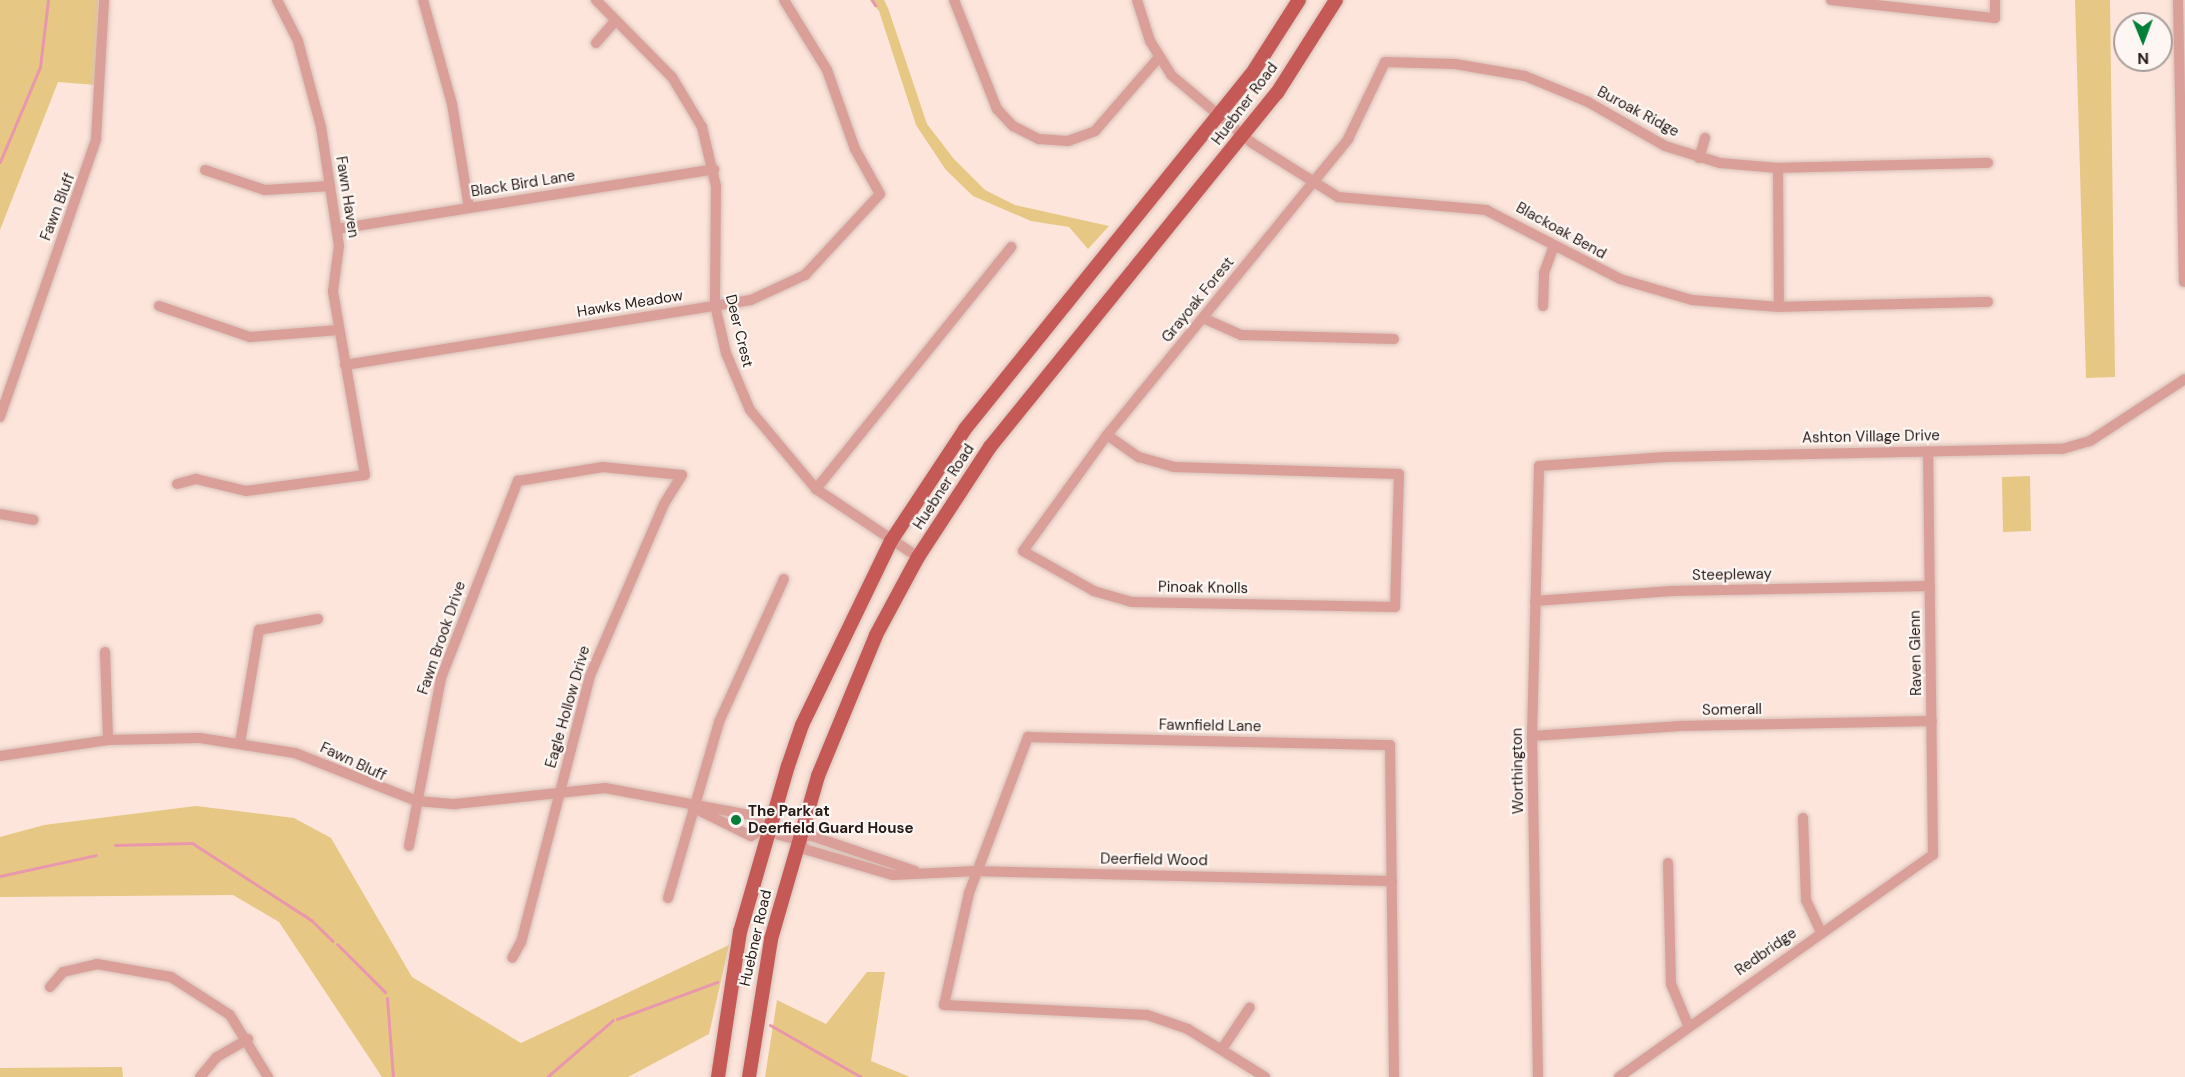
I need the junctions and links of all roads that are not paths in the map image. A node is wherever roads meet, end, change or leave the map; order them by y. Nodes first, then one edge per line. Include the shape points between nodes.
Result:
1 (104, 0) edge
2 (277, 0) edge
3 (423, 0) edge
4 (596, 0) edge
5 (784, 0) edge
6 (954, 0) edge
7 (1137, 0) edge
8 (1299, 0) edge
9 (1336, 0) edge
10 (1831, 0) edge
11 (1995, 0) edge
12 (2178, 0) edge
13 (614, 22) junction
14 (596, 42) dead end
15 (1159, 57) junction
16 (1385, 62) joint
17 (1219, 116) junction
18 (1243, 135) junction
19 (1705, 138) dead end
20 (1699, 158) junction
21 (1988, 163) dead end
22 (1778, 168) junction
23 (714, 169) junction
24 (205, 170) dead end
25 (1313, 184) junction
26 (330, 186) junction
27 (469, 208) junction
28 (337, 229) junction
29 (1554, 246) junction
30 (1011, 247) dead end
31 (2184, 282) edge
32 (1988, 302) dead end
33 (159, 306) dead end
34 (715, 306) junction
35 (1543, 306) dead end
36 (1779, 307) junction
37 (1203, 318) junction
38 (339, 330) junction
39 (1394, 339) dead end
40 (345, 365) junction
41 (2185, 379) edge
42 (0, 417) edge
43 (1107, 435) junction
44 (1928, 451) junction
45 (1539, 466) joint
46 (518, 481) joint
47 (177, 484) dead end
48 (816, 489) junction
49 (0, 514) edge
50 (33, 520) dead end
51 (891, 541) junction
52 (1023, 551) joint
53 (918, 557) junction
54 (784, 579) dead end
55 (1930, 586) junction
56 (1535, 601) junction
57 (318, 619) dead end
58 (105, 652) dead end
59 (1932, 721) junction
60 (1532, 736) junction
61 (108, 740) junction
62 (240, 743) junction
63 (0, 756) edge
64 (561, 790) junction
65 (417, 801) junction
66 (692, 806) junction
67 (1803, 818) dead end
68 (765, 831) junction
69 (799, 840) junction
70 (409, 846) dead end
71 (1934, 855) joint
72 (1668, 863) dead end
73 (976, 871) junction
74 (1392, 881) junction
75 (668, 898) dead end
76 (1821, 932) junction
77 (512, 958) dead end
78 (50, 987) dead end
79 (1250, 1007) dead end
80 (1688, 1025) junction
81 (248, 1039) junction
82 (1222, 1049) junction
83 (200, 1077) edge
84 (268, 1077) edge
85 (718, 1077) edge
86 (749, 1077) edge
87 (1265, 1077) edge
88 (1394, 1077) edge
89 (1538, 1077) edge
90 (1618, 1077) edge

1 - 42 street, Fawn Bluff via 96,139
2 - 26 street, Fawn Haven via 311,84
3 - 27 street via 452,104
4 - 13 street, Deer Crest
5 - 34 street, Hawks Meadow via 827,70 855,149 880,194 796,282 763,297
6 - 15 street via 997,109 1013,126 1039,139 1068,141 1095,130
7 - 15 street, Blackoak Bend
8 - 17 main road, Huebner Road
9 - 18 main road, Huebner Road
10 - 11 street via 1995,18
12 - 31 street
13 - 14 street
13 - 23 street, Deer Crest via 683,92 702,127
15 - 17 street, Blackoak Bend via 1171,75
16 - 20 street, Buroak Ridge via 1455,64 1525,76
16 - 25 street, Grayoak Forest via 1363,116
17 - 18 street, Blackoak Bend
17 - 51 main road, Huebner Road via 971,420
18 - 25 street, Blackoak Bend
18 - 53 main road, Huebner Road via 997,438
19 - 20 street
20 - 22 street, Buroak Ridge
21 - 22 street, Buroak Ridge
22 - 36 street
23 - 27 street, Black Bird Lane
23 - 34 street, Deer Crest
24 - 26 street via 265,190
25 - 29 street, Blackoak Bend via 1362,203 1448,202 1486,210
25 - 37 street, Grayoak Forest
26 - 28 street, Fawn Haven
27 - 28 street, Black Bird Lane
28 - 38 street, Fawn Haven via 333,291
29 - 35 street via 1544,273
29 - 36 street, Blackoak Bend via 1650,289 1736,306
30 - 48 street
32 - 36 street, Blackoak Bend
33 - 38 street via 250,337
34 - 40 street, Hawks Meadow
34 - 48 street, Deer Crest via 726,353 750,410 787,461
37 - 39 street via 1241,335
37 - 43 street, Grayoak Forest
38 - 40 street, Fawn Haven
40 - 47 street, Fawn Haven via 365,475 246,491 196,479
41 - 44 street, Ashton Village Drive via 2081,444
43 - 52 street, Grayoak Forest
43 - 52 street, Pinoak Knolls via 1139,457 1174,467 1399,474 1395,607 1132,602 1094,591
44 - 45 street, Ashton Village Drive via 1666,457
44 - 55 street, Raven Glenn
45 - 56 street, Worthington
46 - 64 street, Eagle Hollow Drive via 603,467 682,475 605,635
46 - 65 street, Fawn Brook Drive via 441,678
48 - 51 street, Deer Crest
49 - 50 street
51 - 53 street, Deer Crest
51 - 68 main road, Huebner Road via 802,725
53 - 69 main road, Huebner Road via 831,736
54 - 66 street via 719,722
55 - 56 street, Steepleway via 1672,591
55 - 59 street, Raven Glenn
56 - 60 street, Worthington
57 - 62 street via 259,630
58 - 61 street
59 - 60 street, Somerall via 1677,726
59 - 71 street, Raven Glenn
60 - 89 street, Worthington
61 - 62 street, Fawn Bluff
61 - 63 street, Fawn Bluff
62 - 65 street, Fawn Bluff via 319,760 372,788
64 - 65 street, Fawn Bluff via 466,803
64 - 66 street, Fawn Bluff via 605,788
64 - 77 street, Eagle Hollow Drive via 521,942
65 - 70 street, Fawn Brook Drive
66 - 68 street, Fawn Bluff via 751,836
66 - 68 street, Fawn Bluff via 755,816
66 - 75 street
67 - 76 street via 1806,900
68 - 69 street
68 - 85 main road, Huebner Road via 740,932
69 - 73 street, Deerfield Wood via 804,849 885,874
69 - 86 main road, Huebner Road via 771,939
71 - 76 street, Redbridge
72 - 80 street via 1671,984
73 - 74 street, Deerfield Wood
73 - 74 street, Fawnfield Lane via 1028,737 1390,745
73 - 82 street via 944,1005 1125,1011 1168,1021
74 - 88 street
76 - 80 street, Redbridge
78 - 81 street via 58,976 78,966 153,971 204,994
79 - 82 street
80 - 90 street, Redbridge
81 - 83 street via 217,1058
81 - 84 street
82 - 87 street

